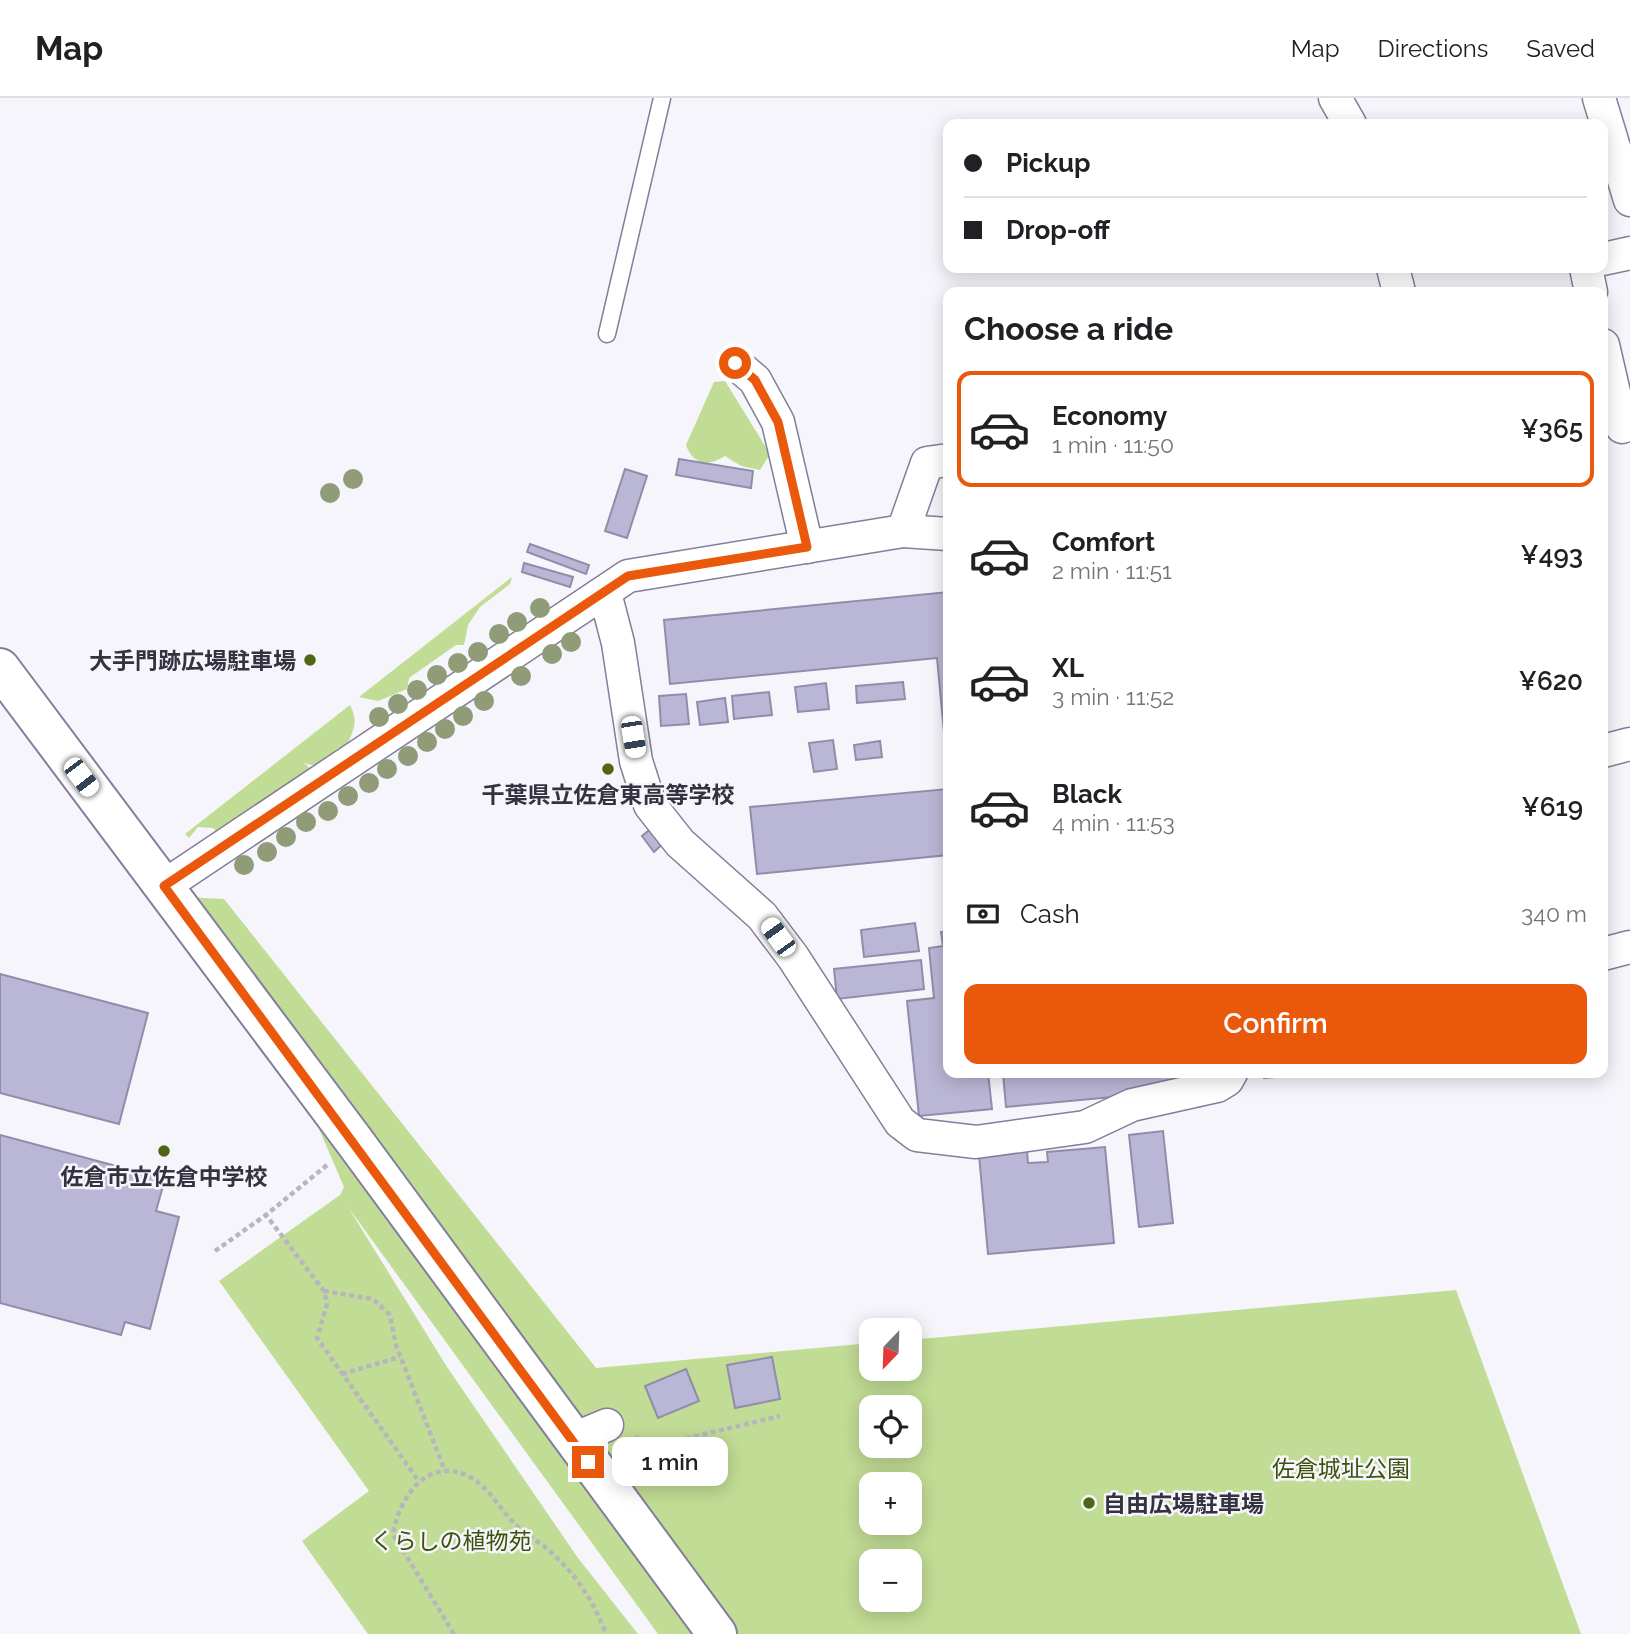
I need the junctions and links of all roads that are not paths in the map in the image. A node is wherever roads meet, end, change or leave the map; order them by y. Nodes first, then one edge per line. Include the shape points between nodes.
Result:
1 (662, 98) edge
2 (1598, 98) edge
3 (1605, 119) edge
4 (1608, 126) edge
5 (1628, 183) edge
6 (1630, 253) edge
7 (1608, 258) edge
8 (607, 334) dead end
9 (735, 363) dead end
10 (1608, 367) edge
11 (1622, 427) dead end
12 (943, 461) edge
13 (903, 531) junction
14 (943, 534) edge
15 (807, 547) junction
16 (605, 593) junction
17 (0, 668) edge
18 (1630, 744) edge
19 (1608, 750) edge
20 (164, 886) junction
21 (1630, 947) edge
22 (1608, 953) edge
23 (1228, 1078) edge
24 (620, 1427) road end
25 (571, 1440) junction
26 (717, 1634) edge

1 - 8 lane
2 - 3 street
4 - 5 street
6 - 7 street
9 - 15 street via 755,380 778,422
10 - 11 street
12 - 13 street via 927,463
13 - 14 street
13 - 15 street
15 - 16 street via 628,576
16 - 20 street
16 - 23 street via 618,643 636,761 650,805 680,843 762,916 900,1122 917,1135 976,1142 1085,1127 1132,1105 1217,1086
17 - 20 street
18 - 19 street
20 - 25 street
21 - 22 street
24 - 25 street
25 - 26 street

